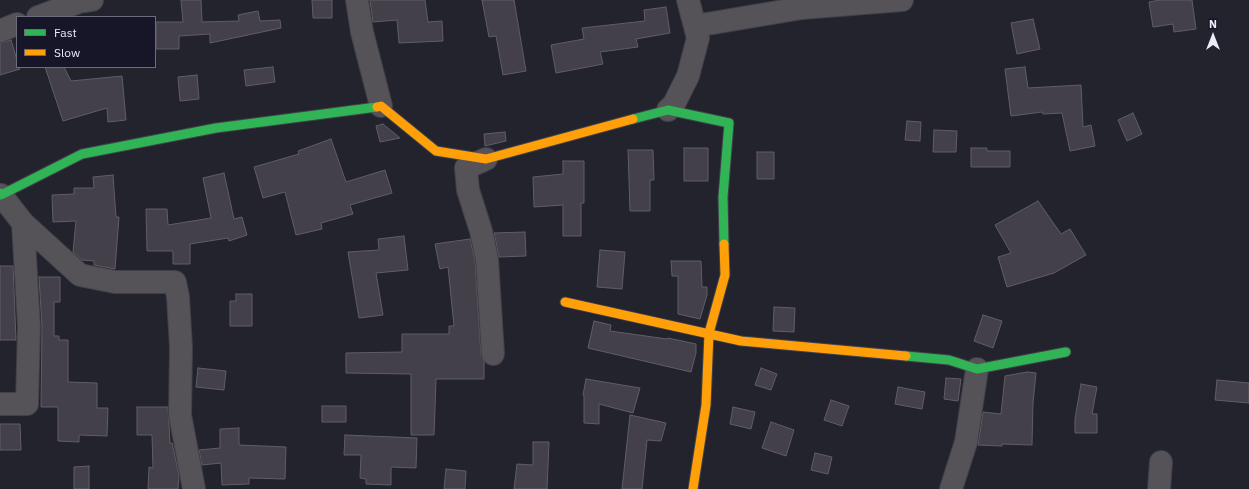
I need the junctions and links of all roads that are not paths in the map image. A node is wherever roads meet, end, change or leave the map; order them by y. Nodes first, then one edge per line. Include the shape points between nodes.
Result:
1 (92, 0) edge
2 (357, 0) edge
3 (688, 0) edge
4 (902, 0) edge
5 (41, 16) edge
6 (16, 24) edge
7 (695, 26) junction
8 (0, 31) edge
9 (381, 106) junction
10 (668, 110) junction
11 (486, 159) junction
12 (0, 194) edge
13 (24, 223) junction
14 (565, 302) dead end
15 (709, 333) junction
16 (1066, 352) dead end
17 (493, 354) dead end
18 (977, 368) junction
19 (0, 404) edge
20 (1161, 462) dead end
21 (194, 489) edge
22 (693, 489) edge
23 (951, 489) edge
24 (1159, 489) edge

1 - 5 street
2 - 9 street via 362,32
3 - 7 street
4 - 7 street via 802,8
6 - 8 street
7 - 10 street via 698,38 688,76 674,104
9 - 11 street via 436,151
9 - 12 street via 216,128 82,154
10 - 11 street
10 - 15 street via 729,123 723,197 725,275
11 - 17 street via 466,168 468,190 487,259
12 - 13 street
13 - 19 street via 29,326 27,404
13 - 21 street via 80,276 114,282 175,282 181,347 180,415
14 - 15 street
15 - 18 street via 741,341 949,360
15 - 22 street via 706,405
16 - 18 street
18 - 23 street via 966,442
20 - 24 street

